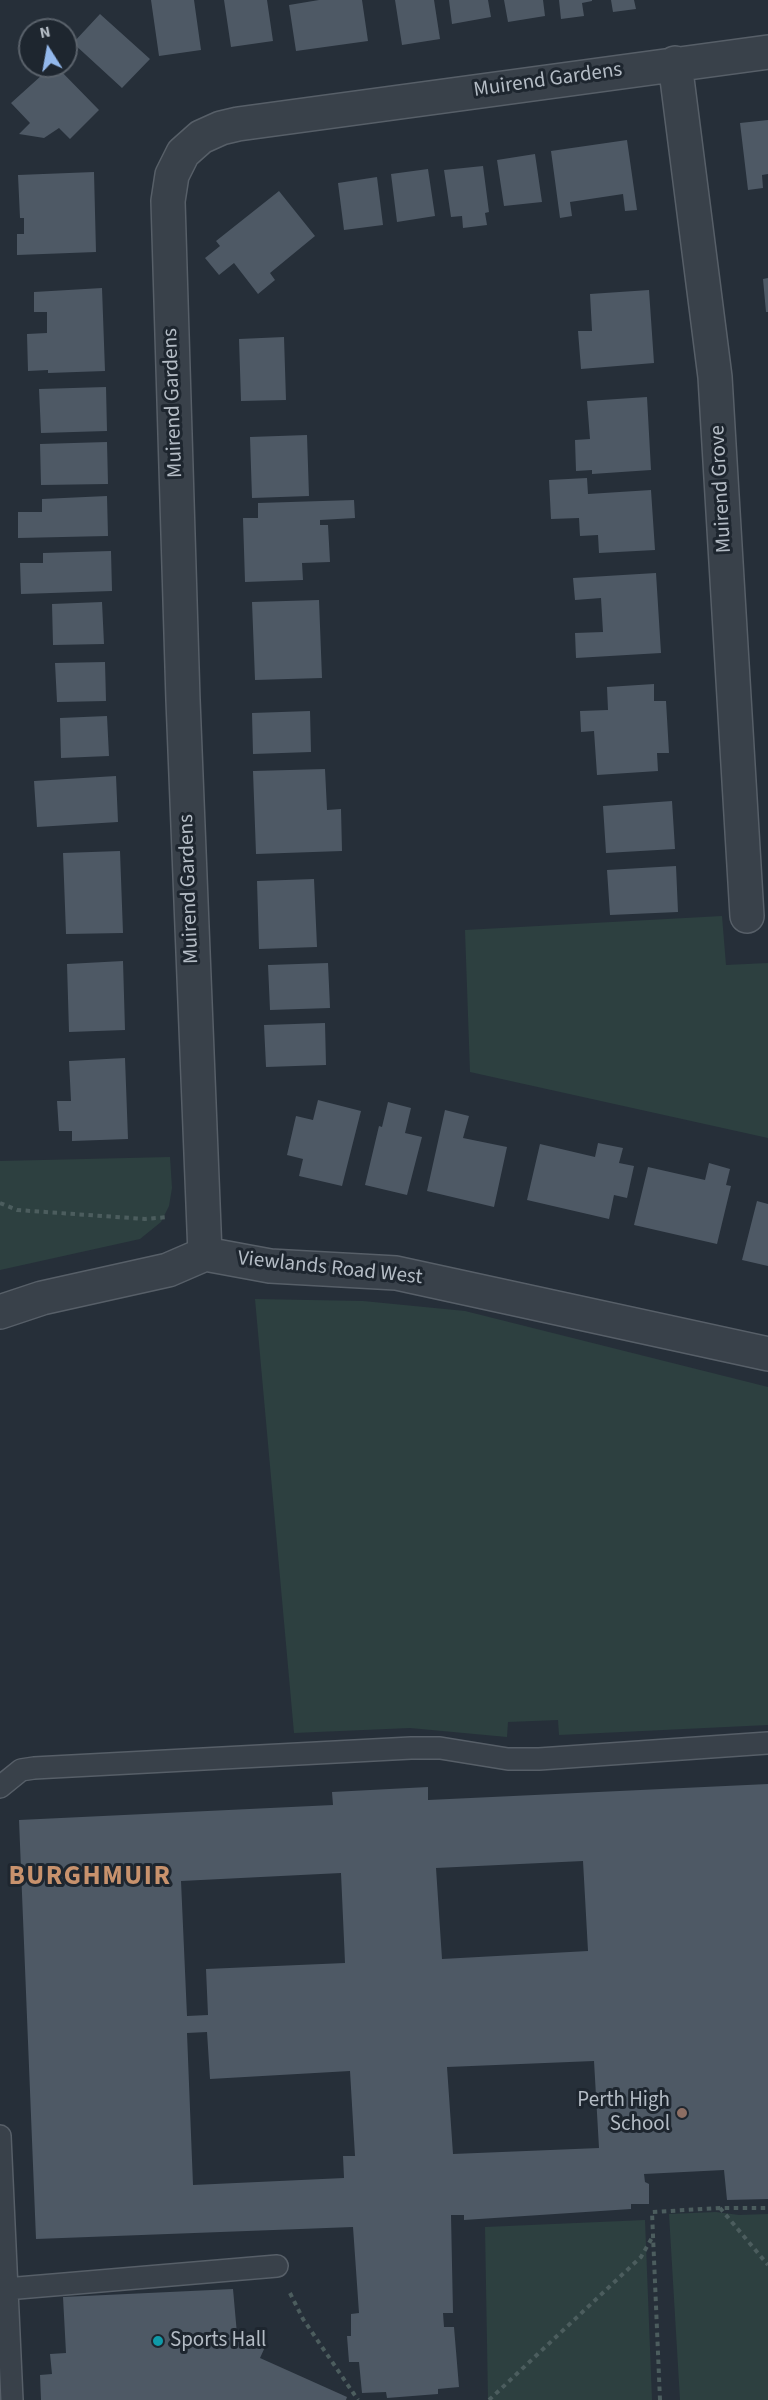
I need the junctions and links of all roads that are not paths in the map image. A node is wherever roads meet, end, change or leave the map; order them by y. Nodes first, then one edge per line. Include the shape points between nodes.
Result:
1 (768, 52) edge
2 (675, 63) junction
3 (747, 916) dead end
4 (205, 1254) junction
5 (0, 1312) edge
6 (768, 1354) edge
7 (768, 1743) edge
8 (0, 1787) edge
9 (0, 2136) edge
10 (277, 2266) road end
11 (6, 2289) junction
12 (12, 2400) edge

1 - 2 street, Muirend Gardens
2 - 3 street, Muirend Grove via 716,377
2 - 4 street, Muirend Gardens via 238,124 201,137 183,153 172,175 168,201
4 - 5 street via 168,1270 42,1298
4 - 6 street, Viewlands Road West via 270,1266 396,1273
7 - 8 lane via 539,1758 508,1759 440,1748 411,1748 34,1768 21,1770
9 - 11 lane
10 - 11 lane
11 - 12 lane

